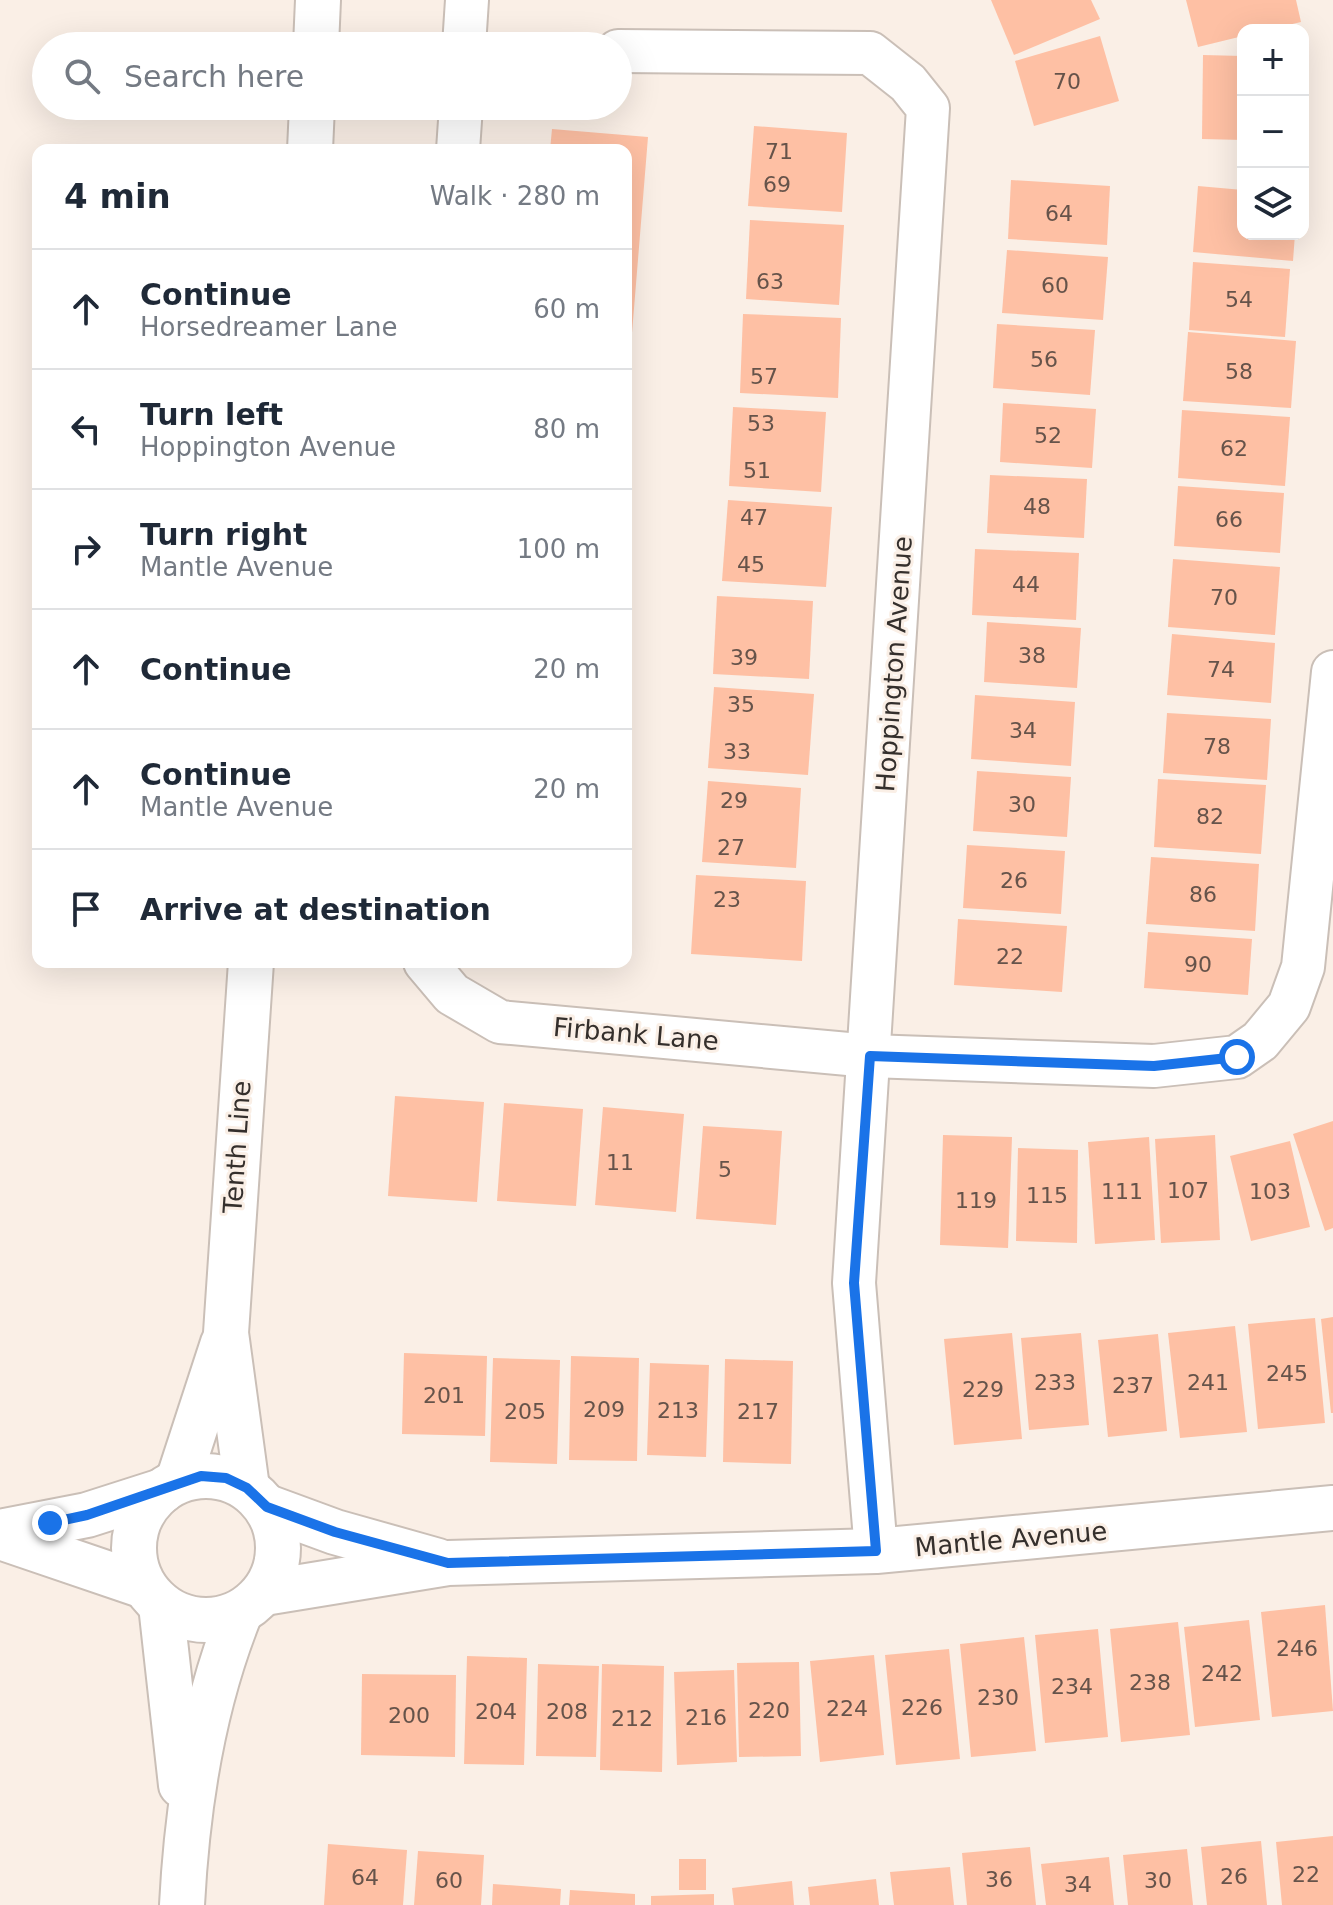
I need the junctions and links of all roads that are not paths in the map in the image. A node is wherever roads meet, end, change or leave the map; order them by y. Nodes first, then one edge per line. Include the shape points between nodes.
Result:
1 (318, 0) edge
2 (467, 0) edge
3 (317, 32) edge
4 (465, 32) edge
5 (632, 51) edge
6 (311, 120) edge
7 (460, 120) edge
8 (310, 144) edge
9 (458, 144) edge
10 (1333, 672) edge
11 (251, 968) edge
12 (430, 968) edge
13 (870, 1056) junction
14 (226, 1333) junction
15 (170, 1486) junction
16 (257, 1498) junction
17 (1333, 1508) edge
18 (0, 1535) edge
19 (876, 1551) junction
20 (448, 1563) junction
21 (152, 1595) junction
22 (252, 1603) junction
23 (185, 1839) junction
24 (182, 1905) edge

1 - 3 street
2 - 4 street
5 - 13 street, Hoppington Avenue via 870,53 908,83 928,108
6 - 8 street
7 - 9 street
10 - 13 street, Firbank Lane via 1303,967 1289,1006 1260,1041 1237,1057 1154,1066
11 - 14 street, Tenth Line
12 - 13 street, Firbank Lane via 452,994 500,1022
13 - 19 street, Hoppington Avenue via 854,1283
14 - 15 street, Tenth Line
14 - 16 street, Tenth Line
15 - 16 street via 201,1476 226,1478
15 - 18 street via 87,1515
15 - 21 street via 147,1506 137,1524 135,1556
16 - 20 street, Mantle Avenue via 335,1532
16 - 22 street via 276,1528 279,1550 275,1573
17 - 19 street, Mantle Avenue
18 - 21 street
19 - 20 street, Mantle Avenue
20 - 22 street, Mantle Avenue
21 - 22 street via 179,1615 199,1620 220,1619
21 - 23 street
22 - 23 street via 218,1666
23 - 24 street

